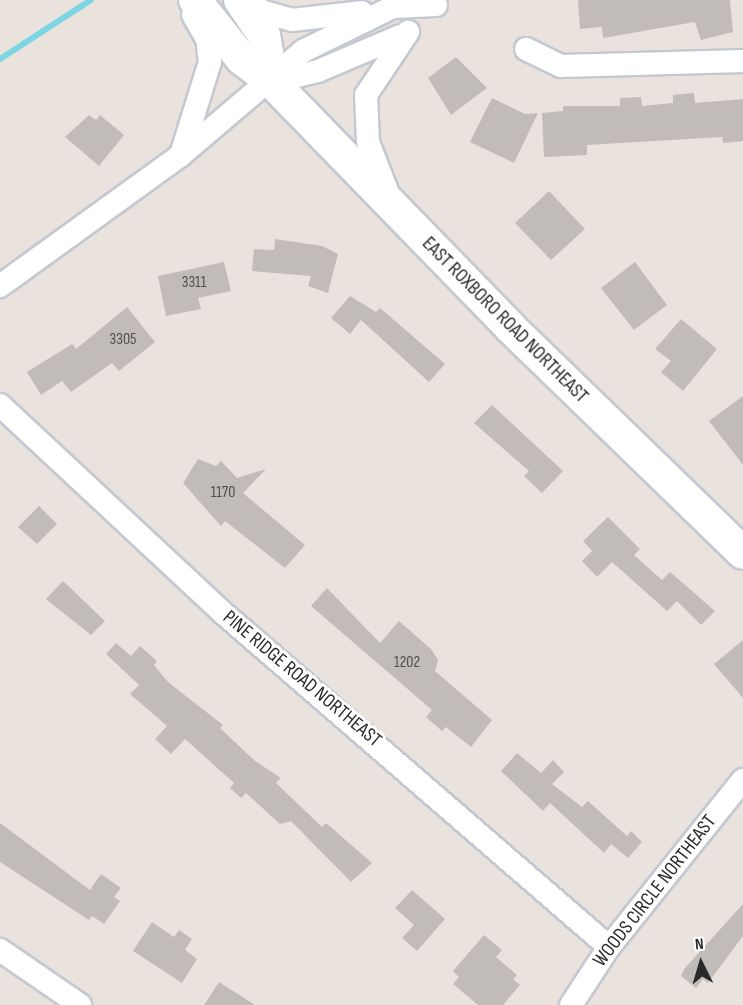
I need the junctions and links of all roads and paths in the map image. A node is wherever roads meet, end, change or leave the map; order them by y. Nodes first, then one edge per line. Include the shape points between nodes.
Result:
1 (187, 0) edge
2 (195, 0) edge
3 (240, 0) edge
4 (251, 0) edge
5 (440, 2) edge
6 (393, 7) junction
7 (408, 32) junction
8 (526, 49) dead end
9 (743, 61) edge
10 (272, 82) junction
11 (181, 155) junction
12 (396, 209) junction
13 (0, 286) edge
14 (0, 405) edge
15 (743, 553) edge
16 (743, 780) edge
17 (609, 947) junction
18 (0, 950) edge
19 (80, 1005) edge
20 (571, 1005) edge

1 - 11 street via 207,39 210,62
2 - 10 main road, EAST ROXBORO ROAD NORTHEAST via 242,59
3 - 10 main road via 264,35
4 - 6 street via 261,10 292,20
5 - 6 street
5 - 7 street
6 - 10 street via 303,51
7 - 10 street via 318,71
7 - 12 street via 366,95 368,142
8 - 9 street via 561,66
10 - 11 street
10 - 12 main road, EAST ROXBORO ROAD NORTHEAST
11 - 13 street
12 - 15 main road, EAST ROXBORO ROAD NORTHEAST
14 - 17 street, PINE RIDGE ROAD NORTHEAST via 222,612
16 - 17 street, WOODS CIRCLE NORTHEAST
17 - 20 street, WOODS CIRCLE NORTHEAST
18 - 19 street

